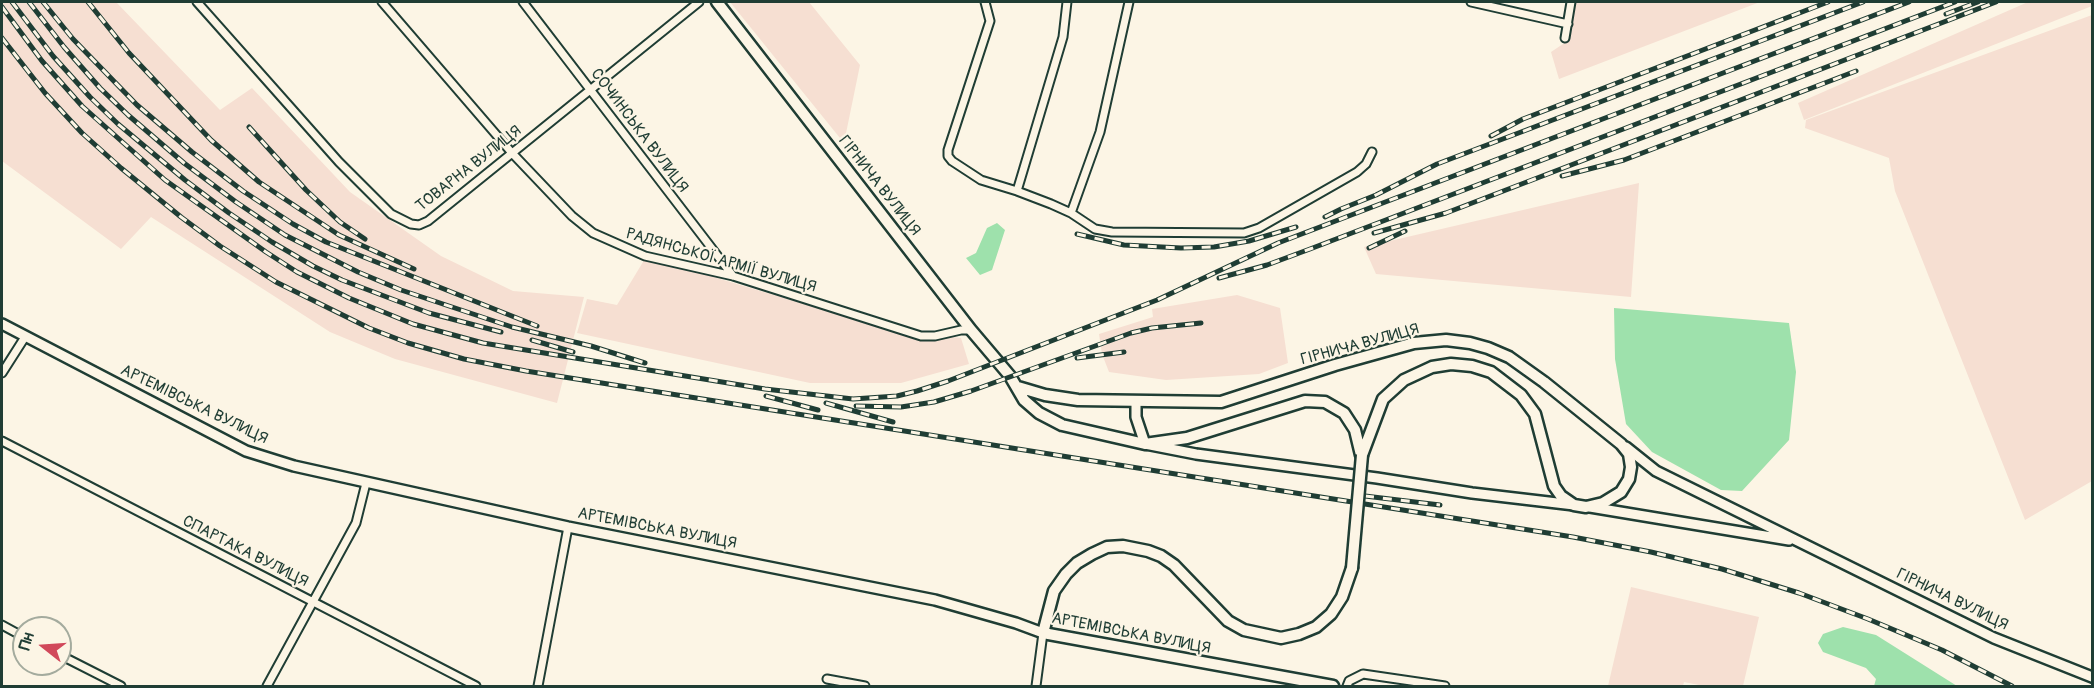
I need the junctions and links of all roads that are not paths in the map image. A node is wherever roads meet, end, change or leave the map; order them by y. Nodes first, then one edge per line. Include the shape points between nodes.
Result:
1 (197, 2) edge
2 (382, 2) edge
3 (523, 2) edge
4 (699, 2) edge
5 (717, 2) edge
6 (985, 2) edge
7 (1067, 2) edge
8 (1129, 2) edge
9 (1471, 2) edge
10 (1571, 2) edge
11 (1568, 24) junction
12 (1565, 38) dead end
13 (590, 90) junction
14 (1372, 152) dead end
15 (512, 153) junction
16 (1017, 191) junction
17 (1071, 213) junction
18 (733, 276) junction
19 (2, 324) edge
20 (971, 330) junction
21 (25, 337) junction
22 (2, 373) edge
23 (1018, 387) junction
24 (1136, 400) junction
25 (2, 441) edge
26 (1145, 444) junction
27 (1621, 444) junction
28 (1362, 455) junction
29 (366, 483) junction
30 (1574, 505) junction
31 (1586, 507) junction
32 (568, 527) junction
33 (1801, 542) junction
34 (312, 602) junction
35 (1043, 633) junction
36 (72, 661) edge
37 (2092, 677) edge
38 (827, 679) dead end
39 (121, 687) edge
40 (267, 687) edge
41 (476, 687) edge
42 (538, 687) edge
43 (865, 687) edge
44 (1036, 687) edge
45 (1333, 687) edge
46 (1347, 687) edge
47 (1445, 687) edge

1 - 15 street, ТОВАРНА ВУЛИЦЯ via 339,162 400,220 419,225 428,221
2 - 15 street, РАДЯНСЬКОЇ АРМІЇ ВУЛИЦЯ
3 - 13 street, СОЧИНСЬКА ВУЛИЦЯ
4 - 13 street, ТОВАРНА ВУЛИЦЯ
5 - 20 main road, ГІРНИЧА ВУЛИЦЯ
6 - 16 street via 990,21 948,156 981,180
7 - 16 street via 1063,37
8 - 17 street via 1100,132
9 - 11 street
10 - 11 street
11 - 12 street
13 - 15 street, ТОВАРНА ВУЛИЦЯ
13 - 18 street, СОЧИНСЬКА ВУЛИЦЯ
14 - 17 street via 1357,172 1244,233 1102,231
15 - 18 street, РАДЯНСЬКОЇ АРМІЇ ВУЛИЦЯ via 593,233 645,256
16 - 17 street
18 - 20 street, РАДЯНСЬКОЇ АРМІЇ ВУЛИЦЯ via 921,336
19 - 21 main road, АРТЕМІВСЬКА ВУЛИЦЯ
20 - 23 main road, ГІРНИЧА ВУЛИЦЯ
21 - 22 street
21 - 29 main road, АРТЕМІВСЬКА ВУЛИЦЯ via 246,452
23 - 24 main road, ГІРНИЧА ВУЛИЦЯ via 1078,400
23 - 26 main road, ГІРНИЧА ВУЛИЦЯ via 1024,400 1039,413 1062,425
24 - 26 main road via 1136,417
24 - 27 main road, ГІРНИЧА ВУЛИЦЯ via 1221,402 1382,351 1446,340 1470,343 1509,357
25 - 34 street, СПАРТАКА ВУЛИЦЯ
26 - 28 main road via 1187,438 1305,401 1325,402 1344,413 1355,430
26 - 30 main road, ГІРНИЧА ВУЛИЦЯ
27 - 31 main road via 1629,454 1629,479 1621,492 1603,503
27 - 33 main road, ГІРНИЧА ВУЛИЦЯ via 1656,471
28 - 30 main road via 1383,399 1404,380 1432,367 1472,366 1506,382 1535,414 1554,486
28 - 35 main road, bridge via 1352,568 1342,597 1316,627 1281,638 1244,630 1228,621 1161,556 1123,546 1107,547 1092,554 1066,574 1054,591
29 - 32 main road, АРТЕМІВСЬКА ВУЛИЦЯ
29 - 34 street via 356,523
30 - 31 main road, ГІРНИЧА ВУЛИЦЯ
31 - 33 main road, ГІРНИЧА ВУЛИЦЯ
32 - 35 main road, АРТЕМІВСЬКА ВУЛИЦЯ via 935,600
32 - 42 street
33 - 37 main road, ГІРНИЧА ВУЛИЦЯ via 1994,638
34 - 40 street
34 - 41 street, СПАРТАКА ВУЛИЦЯ
35 - 44 street
35 - 45 main road, АРТЕМІВСЬКА ВУЛИЦЯ
36 - 39 street
38 - 43 street
46 - 47 street via 1349,681 1364,674

